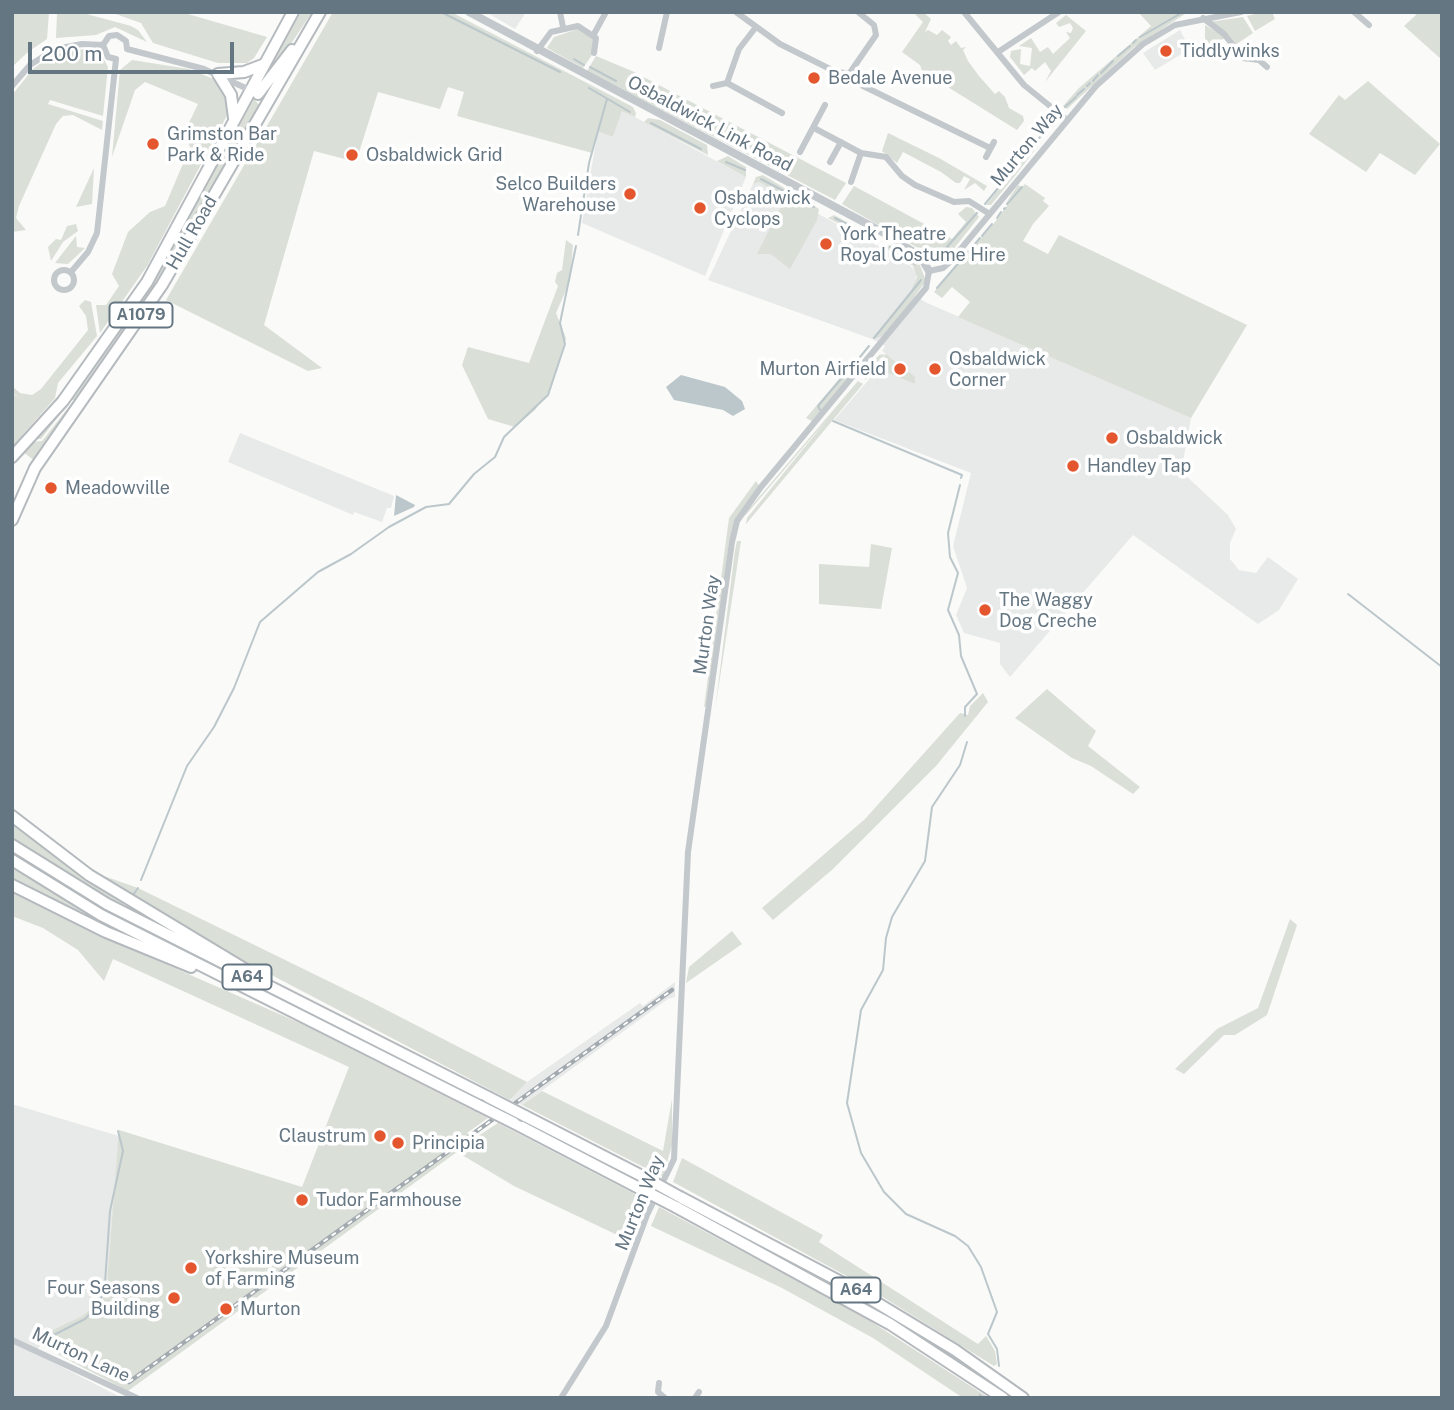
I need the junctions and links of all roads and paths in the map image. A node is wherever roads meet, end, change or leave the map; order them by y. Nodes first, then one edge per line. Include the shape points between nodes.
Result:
1 (320, 12) edge
2 (469, 12) edge
3 (560, 12) edge
4 (606, 12) edge
5 (667, 12) edge
6 (858, 12) edge
7 (964, 12) edge
8 (1059, 12) edge
9 (1241, 12) edge
10 (1354, 12) edge
11 (741, 14) edge
12 (292, 16) edge
13 (1197, 16) edge
14 (1364, 23) dead end
15 (313, 24) junction
16 (562, 27) junction
17 (756, 27) junction
18 (594, 34) junction
19 (663, 44) dead end
20 (103, 45) junction
21 (127, 49) junction
22 (537, 51) junction
23 (998, 52) junction
24 (594, 53) dead end
25 (116, 59) junction
26 (265, 64) junction
27 (1267, 67) dead end
28 (218, 74) junction
29 (849, 74) junction
30 (727, 83) junction
31 (12, 86) edge
32 (713, 86) dead end
33 (254, 92) junction
34 (825, 106) dead end
35 (266, 107) junction
36 (772, 108) junction
37 (782, 113) dead end
38 (767, 116) dead end
39 (1064, 117) junction
40 (234, 121) junction
41 (814, 128) junction
42 (841, 142) junction
43 (800, 152) dead end
44 (861, 153) junction
45 (986, 158) dead end
46 (830, 162) dead end
47 (850, 182) dead end
48 (984, 209) junction
49 (929, 271) junction
50 (71, 272) dead end
51 (12, 457) edge
52 (12, 520) edge
53 (12, 816) edge
54 (12, 845) edge
55 (12, 860) edge
56 (12, 885) edge
57 (207, 970) junction
58 (282, 995) junction
59 (678, 1202) junction
60 (12, 1340) edge
61 (659, 1383) dead end
62 (658, 1392) junction
63 (649, 1395) dead end
64 (137, 1398) edge
65 (561, 1398) edge
66 (665, 1398) edge
67 (1003, 1398) edge
68 (1023, 1398) edge

1 - 15 main road, Hull Road / A1079
2 - 22 street, Osbaldwick Link Road
3 - 16 street
4 - 18 street
5 - 19 street
6 - 29 street via 874,25 875,38
7 - 23 street
8 - 23 street
9 - 13 street, Murton Way
10 - 14 street
11 - 17 street
12 - 26 main road, Hull Road / A1079
13 - 27 street via 1224,34 1243,58 1259,60
13 - 39 street, Murton Way via 1143,44
15 - 33 main road
15 - 35 main road, Hull Road / A1079
16 - 18 street via 578,26
16 - 22 street via 551,32
17 - 29 street via 785,47
17 - 30 street via 739,49
18 - 24 street
20 - 21 street via 106,38 117,35 124,38
20 - 25 street via 105,53
20 - 31 street via 55,49 30,65
21 - 25 street
21 - 28 street
22 - 49 street, Osbaldwick Link Road via 894,239 920,256
23 - 39 street via 1024,85
25 - 50 street via 100,217 94,241
26 - 28 main road
26 - 33 main road, Hull Road / A1079
28 - 33 street
28 - 40 main road via 232,95
29 - 45 street via 862,85 992,145
30 - 32 street
30 - 36 street
33 - 35 main road via 266,100
33 - 40 main road, Hull Road / A1079
34 - 41 street
35 - 52 main road, Hull Road / A1079 via 162,285 35,468
36 - 37 street
36 - 38 street
39 - 48 street, Murton Way
40 - 51 main road, Hull Road / A1079 via 181,222 119,324 63,401
41 - 42 street
41 - 43 street
42 - 44 street
42 - 46 street
44 - 47 street
44 - 48 street via 886,157 915,185
48 - 49 street, Murton Way via 947,265
49 - 65 street, Murton Way via 926,288 737,522 688,852 674,1159 647,1214 606,1326
53 - 58 main road via 89,875
54 - 58 main road, A64 via 107,904
55 - 57 main road, A64 via 101,915
56 - 57 main road via 178,964
57 - 59 main road, A64, bridge via 639,1188
58 - 59 main road, A64, bridge via 644,1177
59 - 67 main road, A64 via 890,1324
59 - 68 main road, A64 via 854,1289
60 - 64 street, Murton Lane
61 - 62 street
62 - 63 street
62 - 66 street

